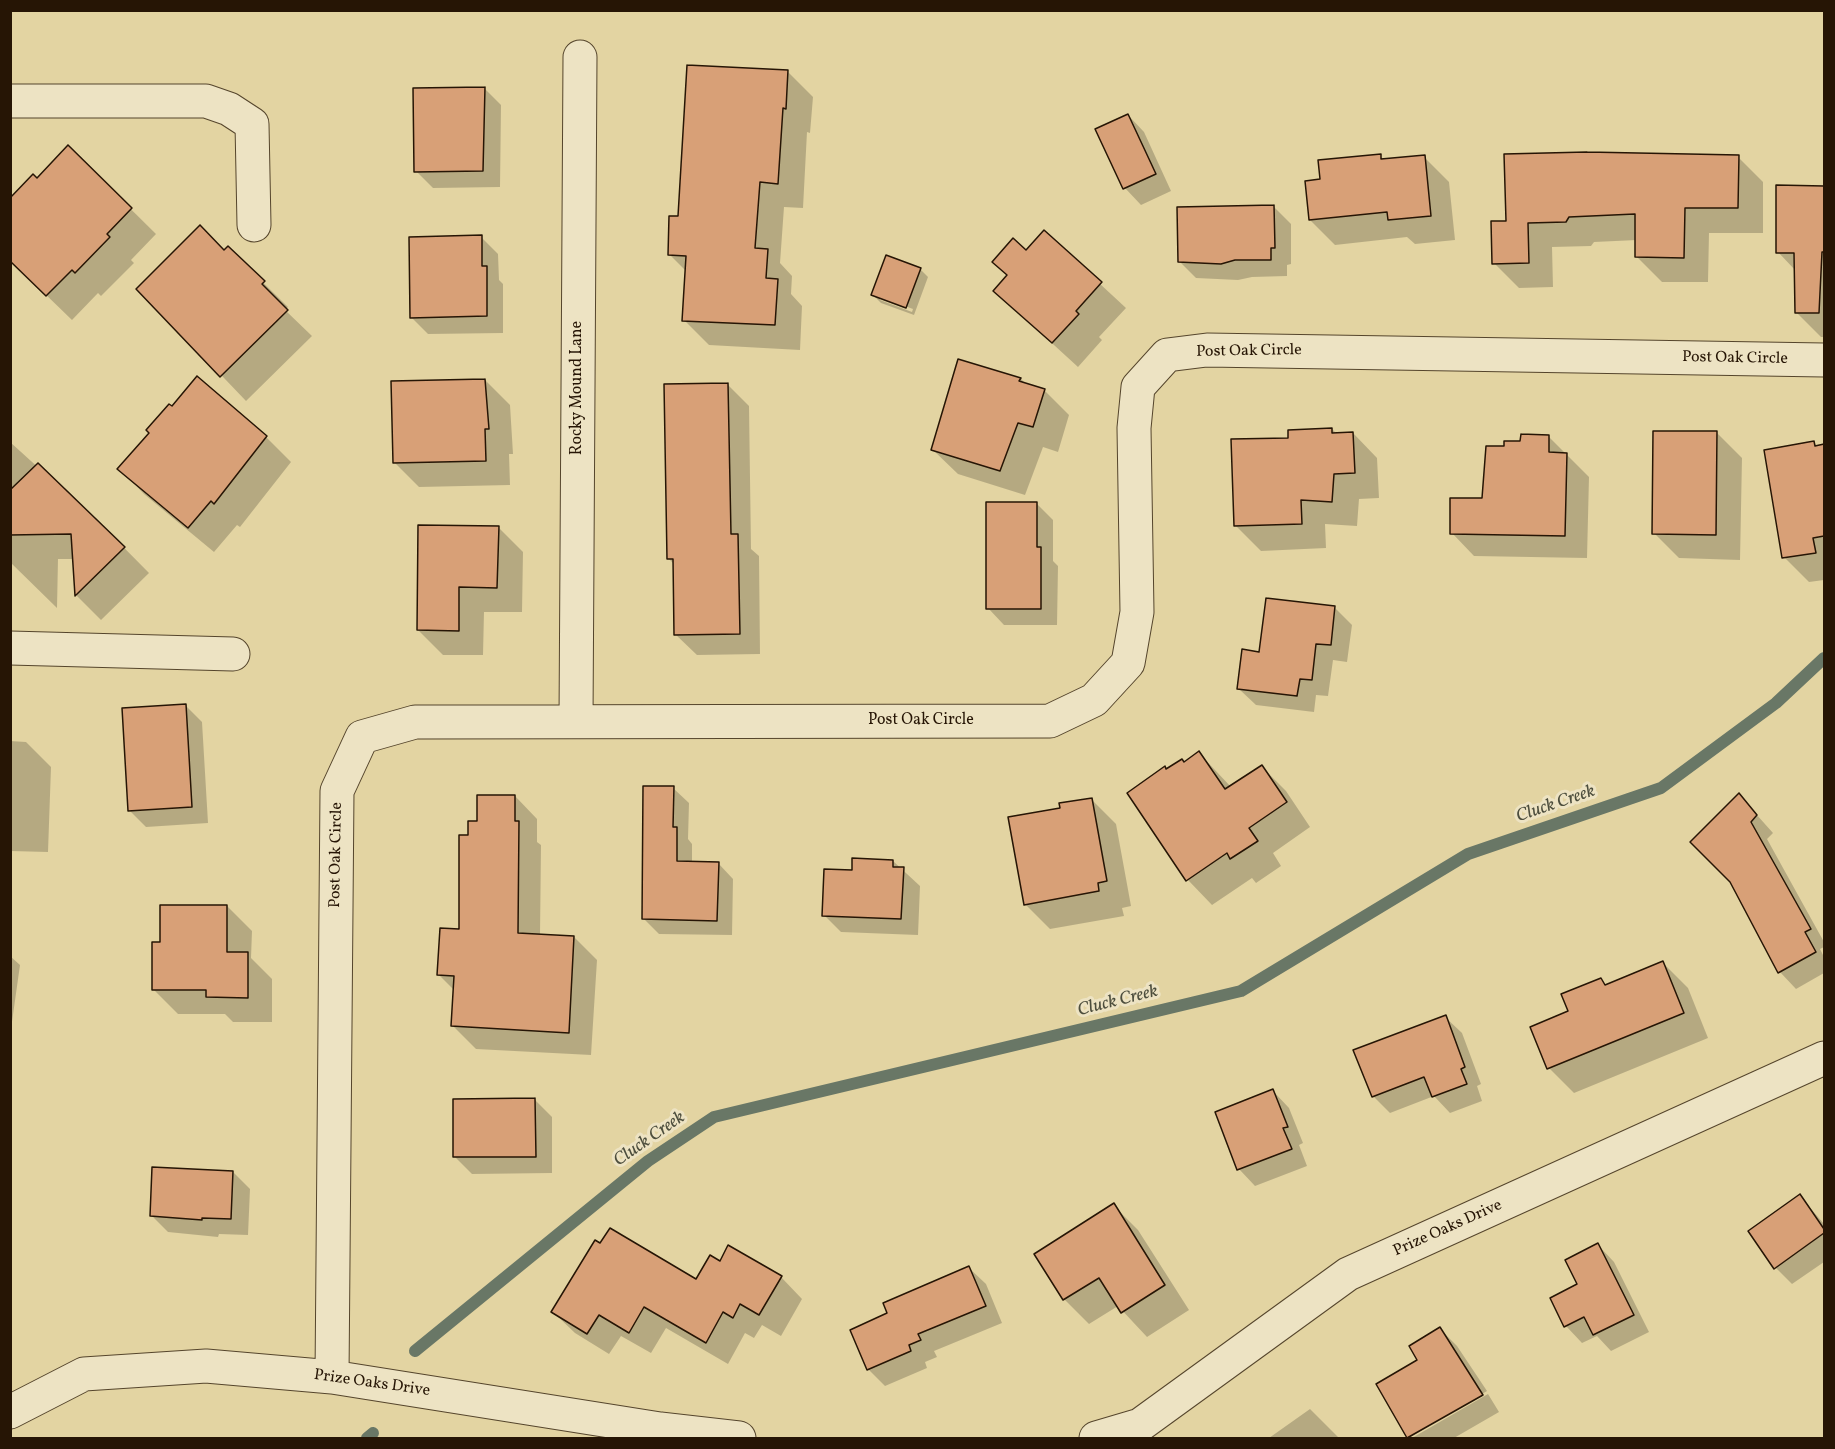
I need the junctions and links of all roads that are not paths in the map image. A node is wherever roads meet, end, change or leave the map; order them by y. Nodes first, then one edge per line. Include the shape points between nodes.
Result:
1 (580, 57) dead end
2 (10, 101) edge
3 (254, 225) dead end
4 (1824, 360) edge
5 (10, 648) edge
6 (233, 654) dead end
7 (576, 720) junction
8 (1824, 1058) edge
9 (332, 1377) junction
10 (10, 1412) edge
11 (659, 1434) edge
12 (739, 1438) edge
13 (1096, 1438) edge

1 - 7 street, Rocky Mound Lane
2 - 3 street via 206,101 229,109 252,124
4 - 7 street, Post Oak Circle via 1207,350 1167,356 1138,387 1134,428 1137,612 1128,663 1094,700 1050,721
5 - 6 street
7 - 9 street, Post Oak Circle via 415,722 362,737 337,791
8 - 13 street, Prize Oaks Drive via 1348,1274 1140,1425
9 - 10 street, Prize Oaks Drive via 206,1366 84,1374
9 - 11 street, Prize Oaks Drive
11 - 12 street, Prize Oaks Drive

